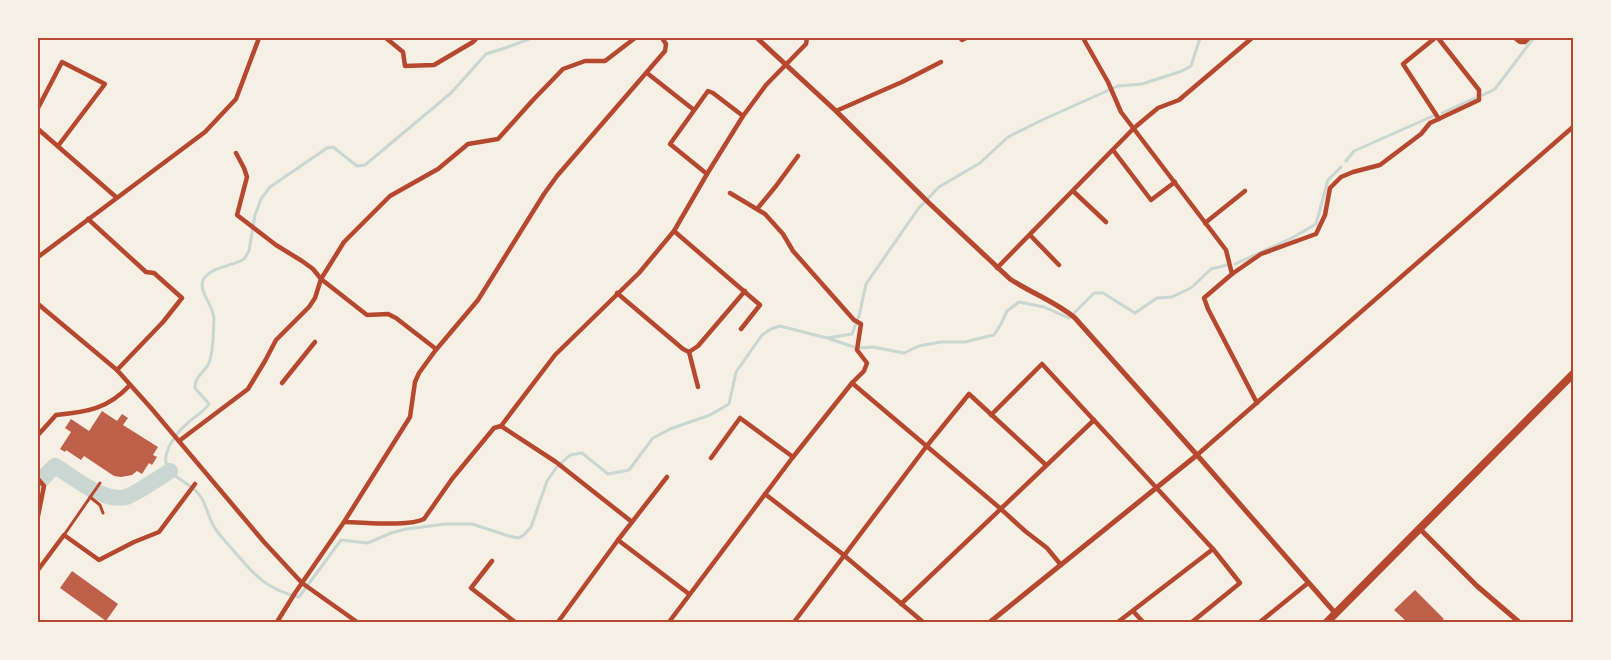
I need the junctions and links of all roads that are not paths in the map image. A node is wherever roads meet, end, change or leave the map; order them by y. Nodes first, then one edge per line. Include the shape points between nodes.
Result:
1 (258, 38) edge
2 (386, 38) edge
3 (477, 38) edge
4 (634, 38) edge
5 (662, 38) edge
6 (757, 38) edge
7 (807, 38) edge
8 (960, 38) edge
9 (966, 38) edge
10 (1083, 38) edge
11 (1093, 38) edge
12 (1252, 38) edge
13 (1437, 38) edge
14 (1515, 38) edge
15 (1529, 38) edge
16 (1088, 44) junction
17 (940, 62) dead end
18 (786, 65) junction
19 (647, 73) junction
20 (38, 108) edge
21 (693, 110) junction
22 (836, 111) junction
23 (743, 116) junction
24 (1439, 119) junction
25 (1574, 126) edge
26 (1134, 128) junction
27 (38, 129) edge
28 (58, 146) junction
29 (1113, 150) junction
30 (236, 153) dead end
31 (798, 156) dead end
32 (707, 174) junction
33 (1174, 182) junction
34 (1073, 191) junction
35 (1245, 191) dead end
36 (730, 193) dead end
37 (116, 197) junction
38 (757, 209) junction
39 (88, 219) junction
40 (1106, 222) dead end
41 (1205, 223) junction
42 (674, 231) junction
43 (1030, 235) junction
44 (38, 257) edge
45 (1059, 264) dead end
46 (998, 268) junction
47 (1232, 274) junction
48 (321, 279) junction
49 (745, 291) junction
50 (617, 292) junction
51 (38, 304) edge
52 (741, 329) dead end
53 (315, 342) dead end
54 (436, 349) junction
55 (689, 352) junction
56 (117, 370) junction
57 (1574, 373) edge
58 (282, 383) dead end
59 (852, 383) junction
60 (130, 385) junction
61 (698, 387) dead end
62 (1257, 403) junction
63 (991, 414) junction
64 (1094, 420) junction
65 (501, 426) junction
66 (38, 435) edge
67 (177, 439) junction
68 (926, 447) junction
69 (1197, 455) junction
70 (793, 457) junction
71 (711, 458) dead end
72 (1046, 465) junction
73 (667, 477) dead end
74 (38, 479) edge
75 (100, 483) dead end
76 (194, 486) dead end
77 (1156, 487) junction
78 (765, 494) junction
79 (90, 497) junction
80 (1001, 509) junction
81 (104, 513) dead end
82 (38, 516) edge
83 (344, 522) junction
84 (632, 522) junction
85 (1420, 529) junction
86 (64, 535) junction
87 (618, 540) junction
88 (1213, 549) junction
89 (844, 556) junction
90 (492, 561) dead end
91 (1061, 565) junction
92 (38, 570) edge
93 (1308, 583) junction
94 (306, 585) junction
95 (689, 594) junction
96 (901, 604) junction
97 (1133, 610) junction
98 (1335, 614) junction
99 (277, 622) edge
100 (357, 622) edge
101 (515, 622) edge
102 (558, 622) edge
103 (669, 622) edge
104 (794, 622) edge
105 (923, 622) edge
106 (990, 622) edge
107 (1118, 622) edge
108 (1143, 622) edge
109 (1192, 622) edge
110 (1260, 622) edge
111 (1327, 622) edge
112 (1519, 622) edge

1 - 37 street via 237,99 205,132
2 - 3 street via 403,52 405,66 434,65
4 - 48 street via 605,61 585,61 563,69 498,139 468,144 438,169 390,196 344,242
5 - 19 street via 665,51
6 - 18 street
7 - 18 street
8 - 9 street
10 - 16 street
11 - 16 street
12 - 26 street via 1179,100 1158,108
13 - 24 street via 1403,64
13 - 24 street via 1479,90 1479,100
14 - 15 street via 1525,42
16 - 26 street via 1121,112
17 - 22 street
18 - 22 street
18 - 23 street
19 - 21 street
19 - 54 street via 557,176 478,300
20 - 28 street via 62,62 105,84
21 - 23 street via 708,91
21 - 32 street via 670,144
22 - 46 street
23 - 32 street
24 - 47 street via 1380,165 1341,177 1330,188 1325,215 1316,234 1261,254
25 - 62 street
26 - 29 street
26 - 33 street
27 - 28 street
28 - 37 street
29 - 33 street via 1151,200
29 - 34 street
30 - 48 street via 246,177 237,215 314,269
31 - 38 street
32 - 42 street
33 - 41 street
34 - 40 street
34 - 43 street
35 - 41 street
36 - 38 street
37 - 39 street
38 - 59 street via 861,324 857,350 867,363
39 - 44 street
39 - 56 street via 146,272 154,273 182,298
41 - 47 street via 1226,250
42 - 49 street
42 - 50 street via 639,273
43 - 45 street
43 - 46 street
46 - 69 street via 1026,290 1075,318
47 - 62 street via 1204,298
48 - 54 street via 367,315 388,314
48 - 67 street via 315,298 276,340 248,389
49 - 52 street via 760,305
49 - 55 street
50 - 55 street
50 - 65 street via 555,355
51 - 56 street
53 - 58 street
54 - 83 street via 415,382 410,417
55 - 61 street
56 - 60 street
57 - 85 highway
59 - 68 street
59 - 70 street
60 - 66 street via 104,405 56,415
60 - 67 street
62 - 69 street
63 - 64 street via 1042,364
63 - 68 street via 969,394
63 - 72 street
64 - 72 street
64 - 77 street
65 - 83 street via 494,428 424,519 404,523
65 - 84 street via 556,462
67 - 94 street via 264,542
68 - 80 street
68 - 89 street
69 - 77 street
69 - 93 street
70 - 71 street via 740,418
70 - 78 street
72 - 80 street
73 - 84 street
74 - 82 street via 44,486
75 - 79 street
76 - 86 street via 159,532 99,560
77 - 88 street
77 - 91 street
78 - 89 street
78 - 95 street
79 - 81 street
79 - 86 street
80 - 91 street
80 - 96 street
83 - 94 street
84 - 87 street
85 - 98 highway
85 - 112 street
86 - 92 street
87 - 95 street
87 - 102 street
88 - 97 street
88 - 109 street via 1240,583
89 - 96 street
89 - 104 street
90 - 101 street via 471,588
91 - 106 street
93 - 98 street
93 - 110 street
94 - 99 street via 293,596
94 - 100 street
95 - 103 street
96 - 105 street
97 - 107 street
97 - 108 street
98 - 111 highway

